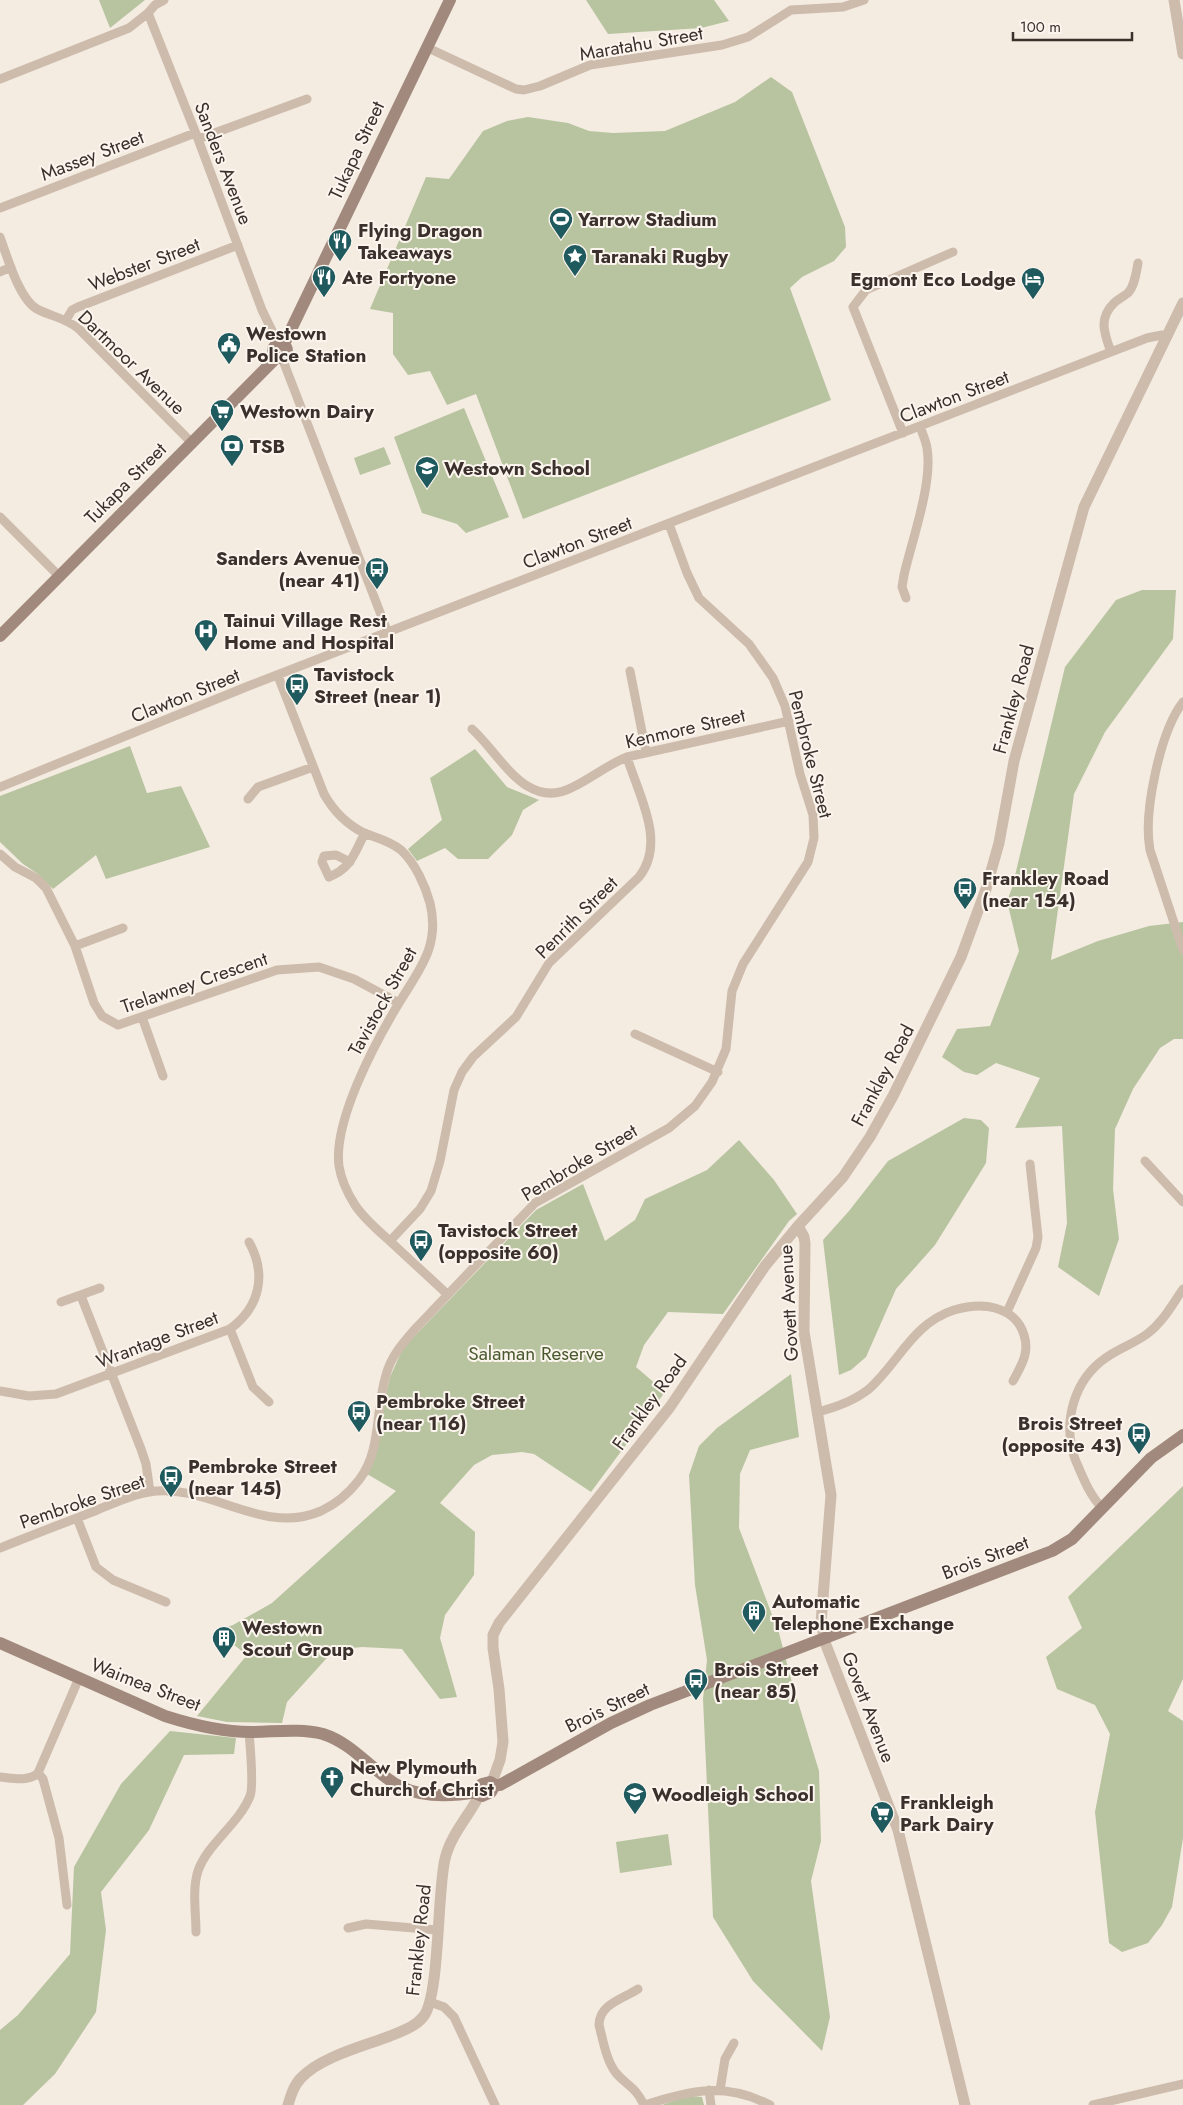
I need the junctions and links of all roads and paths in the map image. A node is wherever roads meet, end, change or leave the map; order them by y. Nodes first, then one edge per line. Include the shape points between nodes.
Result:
1 (164, 0) edge
2 (450, 0) edge
3 (864, 0) edge
4 (1174, 0) edge
5 (148, 13) junction
6 (426, 47) junction
7 (1183, 54) edge
8 (0, 79) edge
9 (307, 98) dead end
10 (197, 136) junction
11 (0, 208) edge
12 (0, 237) edge
13 (238, 245) junction
14 (953, 252) dead end
15 (1138, 263) dead end
16 (11, 268) junction
17 (0, 272) edge
18 (1183, 303) edge
19 (66, 320) junction
20 (1167, 337) junction
21 (281, 344) junction
22 (1111, 352) junction
23 (279, 358) junction
24 (920, 426) junction
25 (903, 433) junction
26 (192, 443) junction
27 (0, 517) edge
28 (669, 524) junction
29 (59, 576) junction
30 (906, 598) dead end
31 (388, 633) junction
32 (0, 636) edge
33 (630, 671) dead end
34 (278, 676) junction
35 (1183, 702) edge
36 (789, 721) junction
37 (472, 730) dead end
38 (646, 752) junction
39 (627, 757) junction
40 (313, 766) junction
41 (0, 787) edge
42 (248, 799) dead end
43 (365, 833) junction
44 (0, 854) edge
45 (350, 862) dead end
46 (123, 928) dead end
47 (75, 946) junction
48 (1183, 950) edge
49 (399, 1003) junction
50 (142, 1017) junction
51 (635, 1034) dead end
52 (718, 1072) junction
53 (163, 1076) dead end
54 (1145, 1161) dead end
55 (1030, 1164) dead end
56 (1183, 1202) edge
57 (798, 1226) junction
58 (390, 1241) junction
59 (248, 1242) dead end
60 (100, 1288) dead end
61 (1183, 1289) edge
62 (447, 1294) junction
63 (81, 1296) junction
64 (61, 1302) dead end
65 (1007, 1312) junction
66 (230, 1329) junction
67 (112, 1374) junction
68 (1012, 1381) dead end
69 (0, 1391) edge
70 (269, 1402) dead end
71 (817, 1412) junction
72 (1183, 1434) edge
73 (150, 1492) junction
74 (1103, 1509) junction
75 (77, 1518) junction
76 (0, 1548) edge
77 (166, 1602) dead end
78 (825, 1639) junction
79 (0, 1643) edge
80 (78, 1678) junction
81 (249, 1732) junction
82 (38, 1773) junction
83 (0, 1777) edge
84 (493, 1784) junction
85 (477, 1794) junction
86 (67, 1904) dead end
87 (348, 1928) dead end
88 (437, 1930) junction
89 (196, 1932) dead end
90 (638, 1989) dead end
91 (430, 2002) junction
92 (734, 2043) dead end
93 (1183, 2084) edge
94 (709, 2090) junction
95 (720, 2090) junction
96 (288, 2105) edge
97 (495, 2105) edge
98 (645, 2105) edge
99 (711, 2105) edge
100 (770, 2105) edge
101 (965, 2105) edge
102 (1093, 2105) edge

1 - 5 street
2 - 6 main road, Tukapa Street
3 - 6 street, Maratahu Street via 843,7 791,10 736,41 590,65 524,90
4 - 7 street
5 - 8 street via 129,28
5 - 10 street, Sanders Avenue
6 - 21 main road, Tukapa Street
9 - 10 street, Massey Street
10 - 11 street, Massey Street
10 - 13 street, Sanders Avenue
12 - 16 street, Dartmoor Avenue
13 - 19 street, Webster Street via 78,307
13 - 21 street, Sanders Avenue via 262,310
14 - 25 street via 866,290 853,307
15 - 22 street via 1128,292 1104,317 1104,333
16 - 17 street
16 - 19 street, Dartmoor Avenue via 30,304
18 - 20 street, Frankley Road
19 - 26 street, Dartmoor Avenue
20 - 22 street, Clawton Street via 1147,338
20 - 57 street, Frankley Road via 1093,486 1077,529 1014,761 993,866 961,956 870,1137 844,1177
21 - 23 main road, Tukapa Street via 273,352
22 - 24 street, Clawton Street
23 - 26 main road, Tukapa Street
23 - 31 street
24 - 25 street, Clawton Street
24 - 30 street via 927,447 928,464 926,486 902,587
25 - 28 street, Clawton Street
26 - 29 main road, Tukapa Street
27 - 29 street
28 - 31 street, Clawton Street
28 - 36 street, Pembroke Street via 700,598 738,632 760,659 780,691
29 - 32 main road, Tukapa Street
31 - 34 street, Clawton Street
33 - 38 street
34 - 40 street, Tavistock Street
34 - 41 street, Clawton Street
35 - 48 street via 1162,743 1148,836
36 - 38 street, Kenmore Street
36 - 52 street, Pembroke Street via 813,815 812,849 802,874 738,977 730,1005 726,1049
37 - 39 street, Kenmore Street via 516,779 530,788 546,792 567,790
38 - 39 street, Kenmore Street
39 - 58 street, Penrith Street via 649,824 648,864 639,878 549,962 516,1017 473,1057 462,1072 454,1090 431,1191 420,1209
40 - 42 street via 258,787
40 - 43 street, Tavistock Street via 331,806
43 - 45 street
43 - 49 street, Tavistock Street via 384,839 410,859 430,903 432,941 426,960
44 - 47 street, Trelawney Crescent via 46,888
46 - 47 street
47 - 50 street, Trelawney Crescent via 94,1003 102,1016 118,1025
49 - 50 street, Trelawney Crescent via 354,979 319,967 277,970
49 - 58 street, Tavistock Street via 364,1067 342,1128 339,1166 355,1205 367,1221
50 - 53 street
51 - 52 street
52 - 62 street, Pembroke Street via 695,1106 669,1128 535,1203
54 - 56 street
55 - 65 street via 1038,1237
57 - 71 street, Govett Avenue via 805,1243 804,1332
57 - 84 street, Frankley Road via 765,1266 670,1407 493,1635 503,1742
58 - 62 street, Tavistock Street
59 - 66 street, Wrantage Street via 259,1267 258,1289 250,1309
60 - 63 street
61 - 74 street via 1165,1317 1147,1334 1096,1365 1077,1392 1071,1408 1069,1425 1073,1451 1087,1488
62 - 73 street, Pembroke Street via 398,1348 390,1363 385,1376 374,1451 359,1480 338,1501 313,1514 279,1518 257,1515 193,1494
63 - 64 street
63 - 67 street
65 - 68 street via 1024,1334 1027,1348
65 - 71 street via 986,1306 968,1306 939,1317 917,1332 869,1388 854,1399
66 - 67 street, Wrantage Street
66 - 70 street via 253,1387
67 - 69 street, Wrantage Street via 56,1394 29,1396
67 - 73 street via 146,1464
71 - 78 street, Govett Avenue via 831,1495 821,1623
72 - 74 main road, Brois Street via 1151,1458
73 - 75 street, Pembroke Street
74 - 78 main road, Brois Street via 1072,1538 1052,1551
75 - 76 street, Pembroke Street
75 - 77 street via 96,1567 113,1580
78 - 84 main road, Brois Street via 622,1717 500,1785
78 - 101 street, Govett Avenue via 898,1830
79 - 80 main road, Waimea Street
80 - 81 main road, Waimea Street via 183,1722
80 - 82 street
81 - 85 main road, Waimea Street via 314,1732 347,1745 393,1783 404,1788 439,1794
81 - 89 street via 251,1795 235,1823 205,1858 198,1872
82 - 83 street via 28,1778
82 - 86 street via 43,1779 59,1838
84 - 85 main road, Brois Street via 482,1784
85 - 88 street, Frankley Road via 444,1859
87 - 88 street via 366,1924
88 - 91 street, Frankley Road
90 - 98 street via 604,2008 599,2025 617,2074 633,2087
91 - 96 street, Frankley Road via 423,2017 412,2026 310,2070 300,2079
91 - 97 street via 444,2007 454,2016
92 - 95 street via 725,2059
93 - 102 street
94 - 95 street
94 - 98 street via 683,2093
94 - 99 street
95 - 100 street via 746,2094

